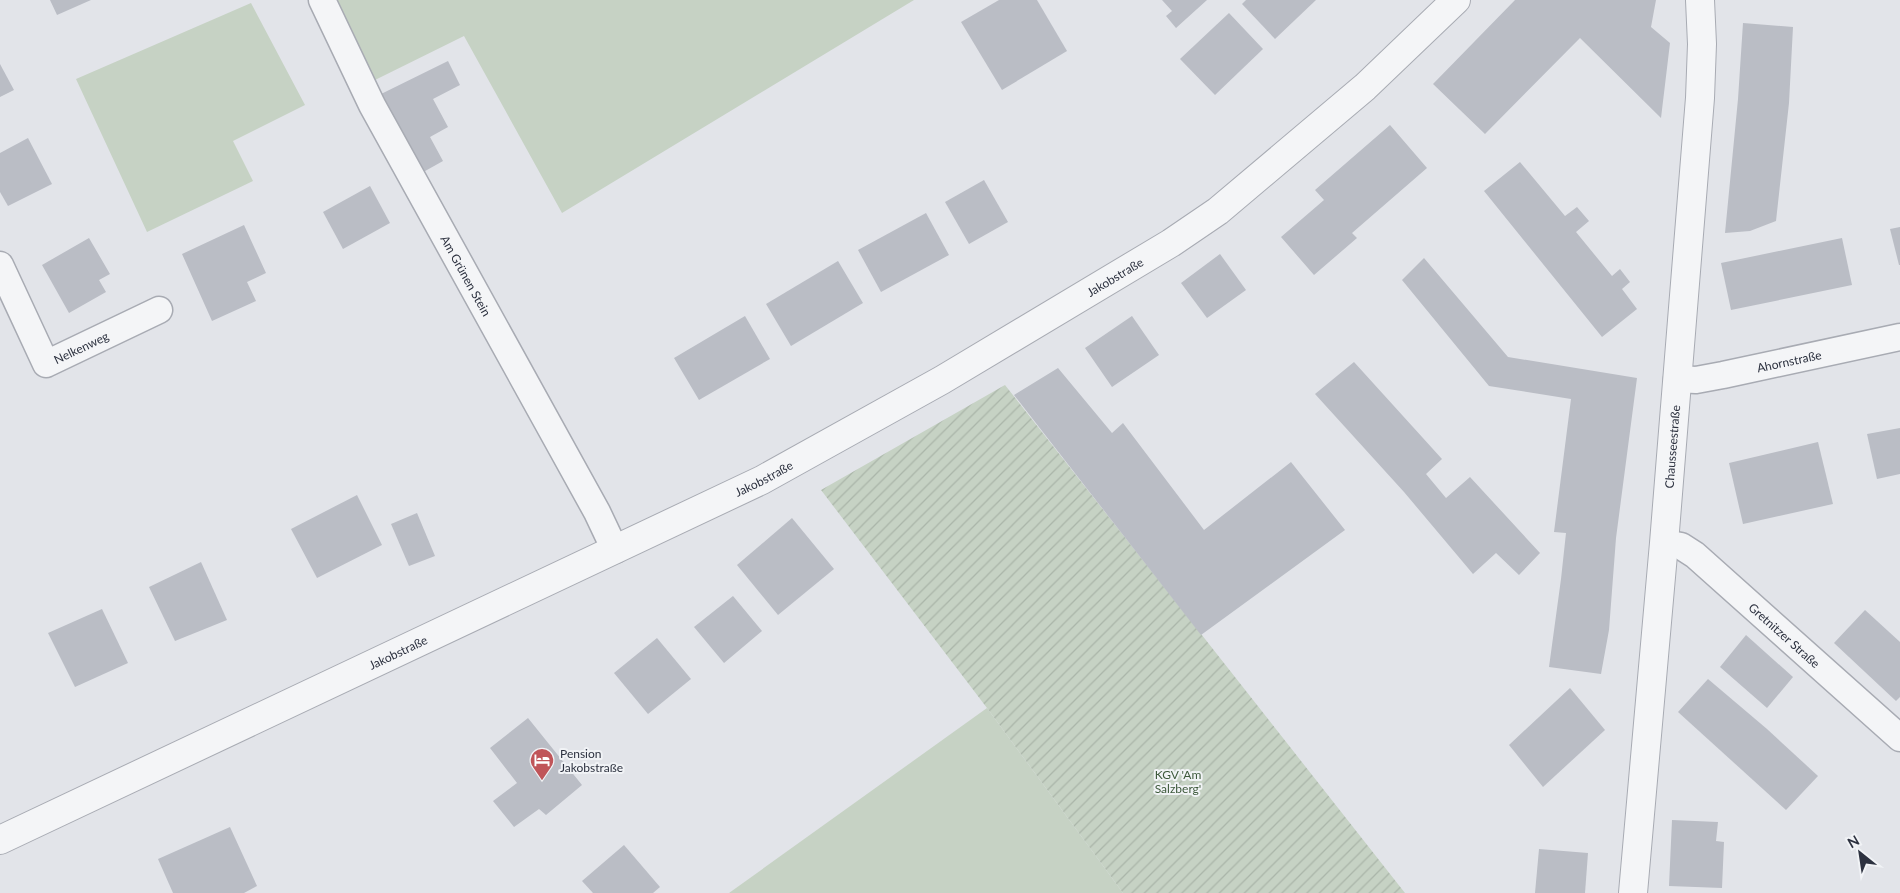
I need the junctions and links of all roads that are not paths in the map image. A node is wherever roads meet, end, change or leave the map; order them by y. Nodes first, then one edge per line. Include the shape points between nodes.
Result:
1 (322, 0) edge
2 (1456, 0) edge
3 (1700, 0) edge
4 (0, 265) edge
5 (159, 310) dead end
6 (1900, 337) edge
7 (1677, 379) junction
8 (1664, 543) junction
9 (615, 550) junction
10 (1900, 738) edge
11 (0, 840) edge
12 (1633, 893) edge

1 - 9 street, Am Grünen Stein via 372,105 593,504
2 - 9 street, Jakobstraße via 1365,87 1278,162 1218,211 1171,243 942,380 762,480
3 - 7 street, Chausseestraße via 1700,98
4 - 5 street, Nelkenweg via 46,364
6 - 7 street, Ahornstraße via 1723,375 1696,380
7 - 8 street, Chausseestraße
8 - 10 street, Gretnitzer Straße via 1682,546 1696,554
8 - 12 street, Chausseestraße
9 - 11 street, Jakobstraße

